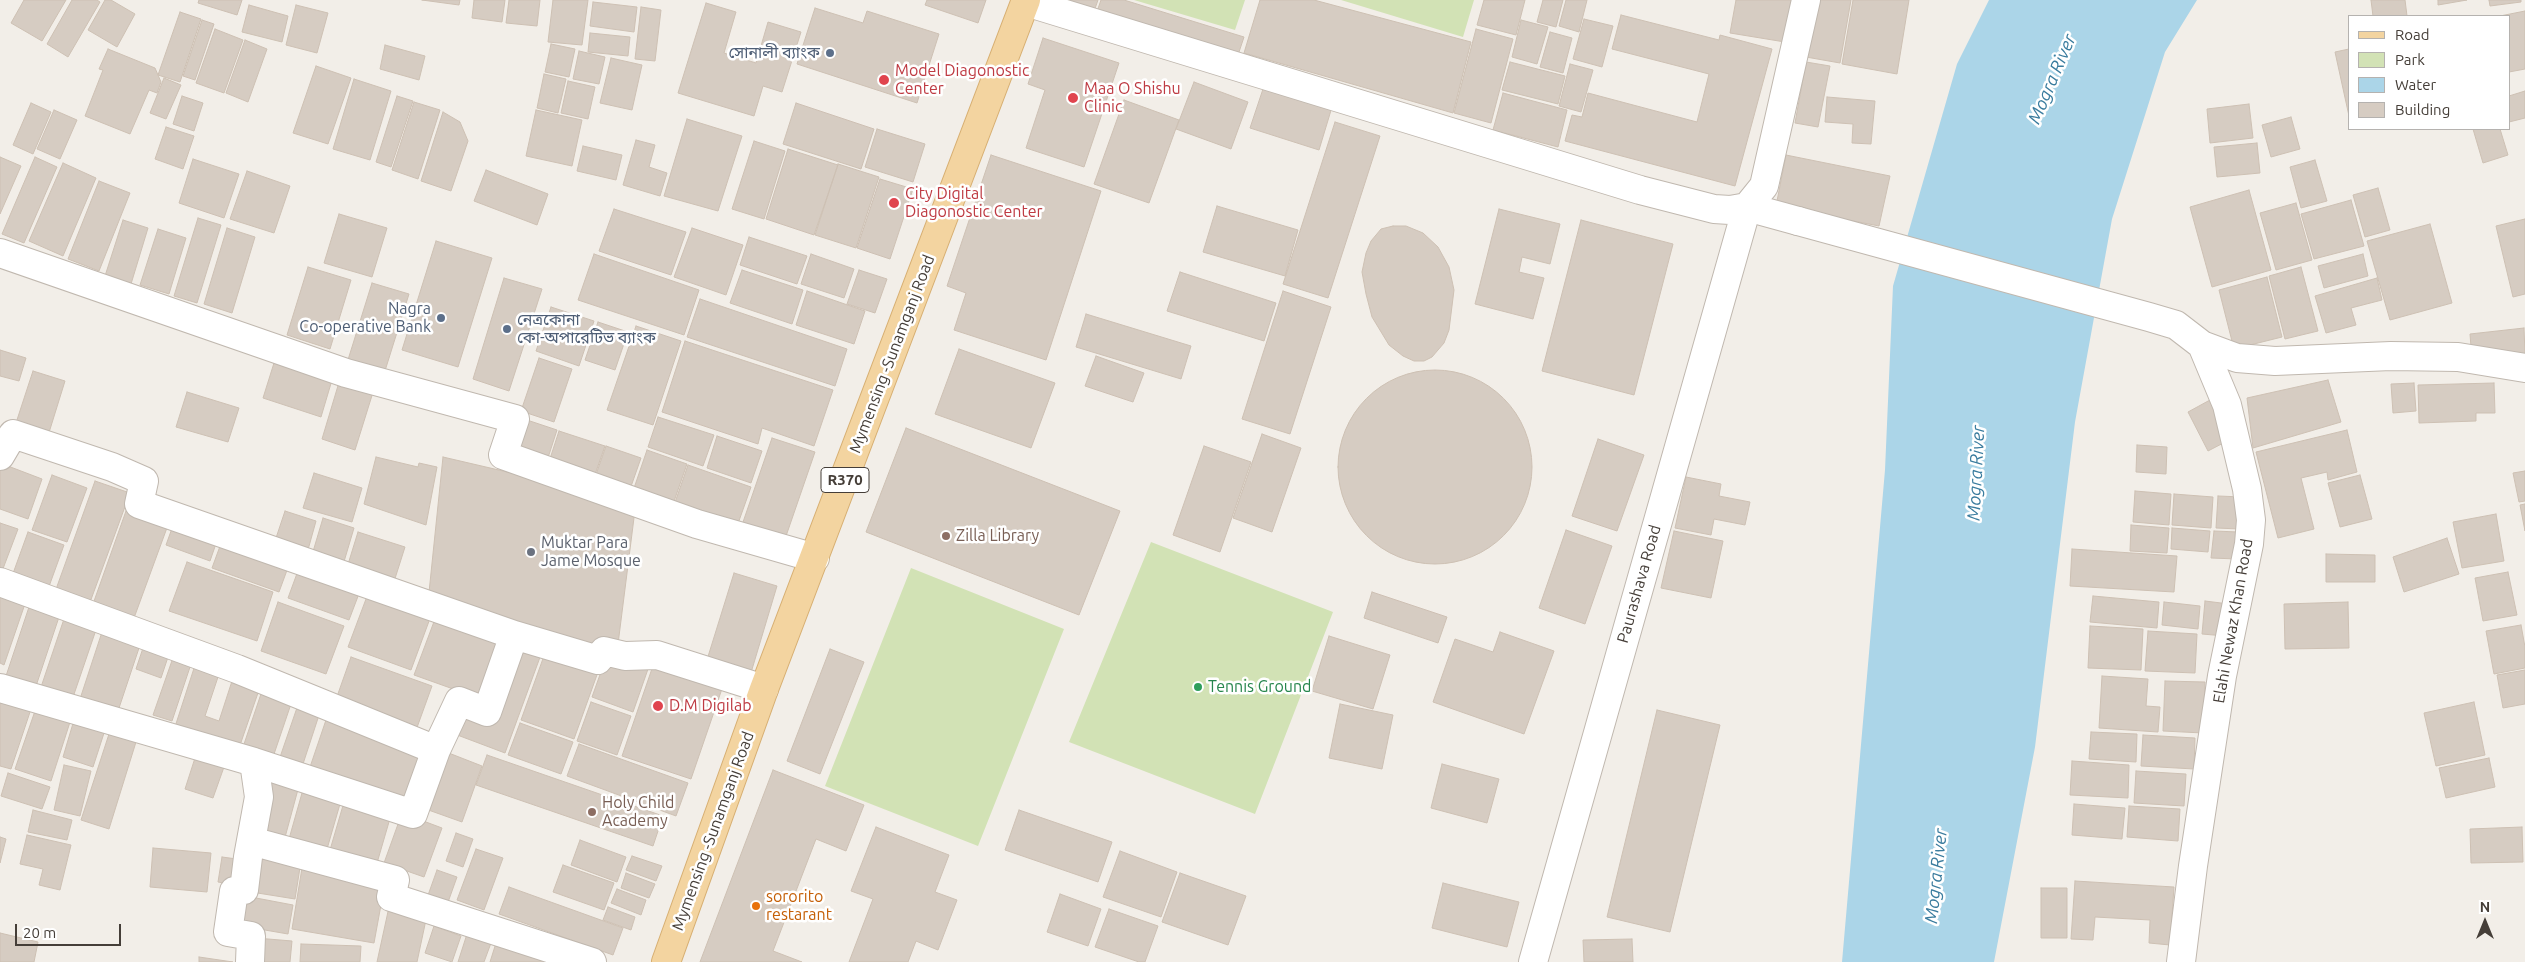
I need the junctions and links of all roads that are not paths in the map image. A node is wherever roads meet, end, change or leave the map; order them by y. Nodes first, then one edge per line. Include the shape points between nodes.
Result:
1 (1806, 0) edge
2 (1026, 1) edge
3 (1747, 207) junction
4 (0, 253) edge
5 (2202, 346) junction
6 (2525, 368) edge
7 (0, 456) edge
8 (815, 558) junction
9 (0, 582) edge
10 (514, 635) junction
11 (0, 688) edge
12 (764, 689) junction
13 (436, 750) junction
14 (254, 762) junction
15 (251, 841) junction
16 (250, 962) edge
17 (592, 962) edge
18 (666, 962) edge
19 (1533, 962) edge
20 (2181, 962) edge

1 - 3 street via 1764,186
2 - 3 street via 1640,190 1714,209
2 - 8 main road, Mymensing -Sunamganj Road / R370
3 - 5 street, Elahi Newaz Khan Road via 2149,317 2176,326
3 - 19 street, Paurashava Road
4 - 8 street via 346,373 515,419 503,455 697,524
5 - 6 street via 2237,358 2275,361 2458,357
5 - 20 street, Elahi Newaz Khan Road via 2227,405 2247,489 2250,520 2249,544 2221,685
7 - 10 street via 13,434 112,467 144,481 139,504
8 - 12 main road, Mymensing -Sunamganj Road / R370
9 - 13 street via 237,669
10 - 12 street via 598,660 604,651 625,656 657,655
10 - 13 street via 487,712 460,700
11 - 14 street
12 - 18 main road, Mymensing -Sunamganj Road / R370
13 - 14 street via 413,814
14 - 15 street via 259,797
15 - 16 street via 244,890 234,891 228,932 251,936
15 - 17 street via 395,880 391,897

